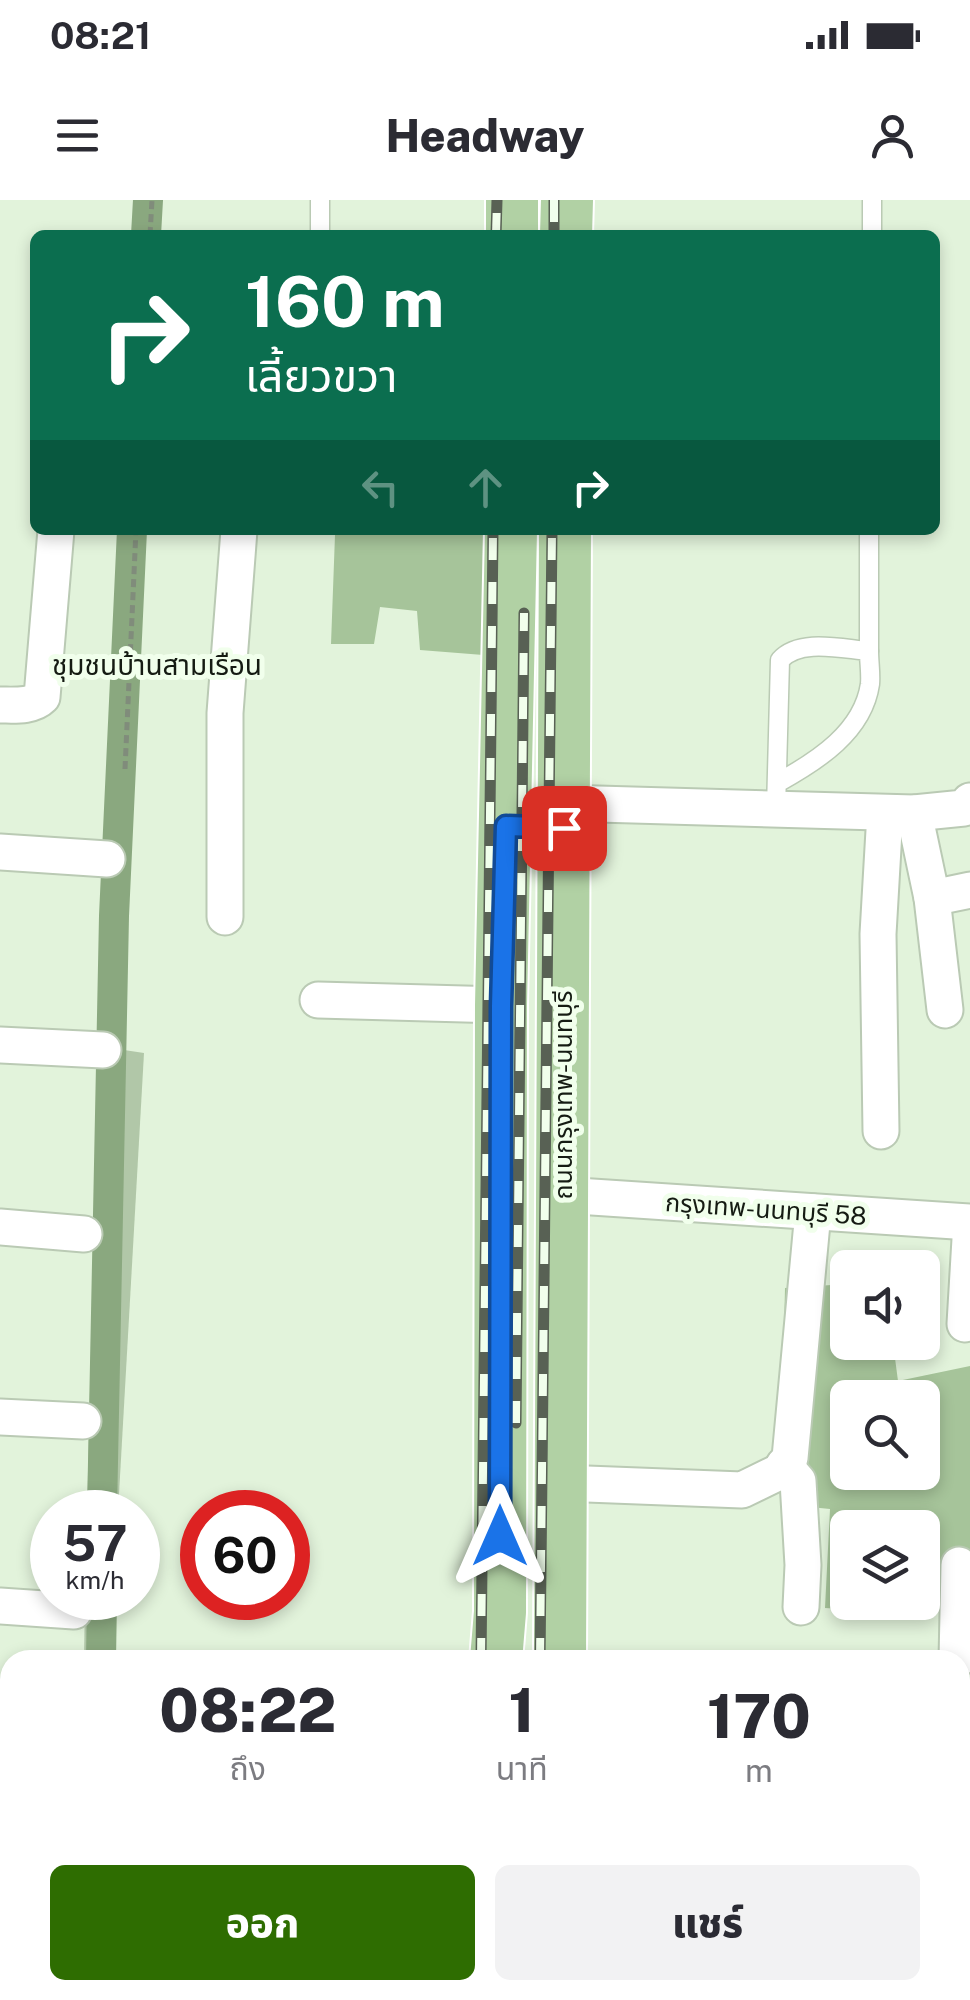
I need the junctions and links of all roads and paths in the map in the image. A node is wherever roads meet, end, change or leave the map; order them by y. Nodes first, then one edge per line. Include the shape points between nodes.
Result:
1 (152, 200) edge
2 (320, 200) edge
3 (512, 200) edge
4 (567, 200) edge
5 (872, 200) edge
6 (150, 230) edge
7 (320, 230) edge
8 (512, 230) edge
9 (566, 230) edge
10 (872, 230) edge
11 (56, 535) edge
12 (136, 535) edge
13 (239, 535) edge
14 (511, 535) edge
15 (564, 535) edge
16 (870, 535) edge
17 (868, 651) junction
18 (0, 704) edge
19 (125, 769) dead end
20 (777, 795) junction
21 (970, 801) edge
22 (899, 813) junction
23 (563, 816) junction
24 (506, 826) junction
25 (0, 852) edge
26 (106, 860) dead end
27 (970, 890) edge
28 (932, 898) junction
29 (225, 917) dead end
30 (318, 1000) dead end
31 (501, 1006) junction
32 (945, 1010) dead end
33 (0, 1045) edge
34 (102, 1050) dead end
35 (882, 1131) dead end
36 (562, 1195) junction
37 (813, 1212) junction
38 (970, 1222) edge
39 (0, 1227) edge
40 (84, 1234) dead end
41 (970, 1238) edge
42 (965, 1324) dead end
43 (0, 1418) edge
44 (83, 1421) dead end
45 (784, 1465) junction
46 (560, 1483) junction
47 (960, 1564) dead end
48 (0, 1606) edge
49 (801, 1607) dead end
50 (30, 1608) edge
51 (497, 1650) edge
52 (560, 1650) edge
53 (957, 1650) edge

1 - 6 path
2 - 7 lane
3 - 8 main road
4 - 9 main road
5 - 10 lane
11 - 18 street via 42,696
12 - 19 path
13 - 29 street via 226,713
14 - 24 main road
15 - 23 main road, ถนนกรุงเทพ-นนทบุรี
16 - 17 lane
17 - 20 lane via 870,685 856,717 837,744
17 - 20 lane via 802,647 780,660
20 - 22 street
20 - 23 street
21 - 22 street via 964,808
22 - 28 street
22 - 35 street via 878,934
23 - 24 main road
23 - 36 main road, ถนนกรุงเทพ-นนทบุรี
24 - 31 main road
25 - 26 street
27 - 28 street
28 - 32 street
30 - 31 street
31 - 51 main road
33 - 34 street
36 - 37 street, กรุงเทพ-นนทบุรี 58
36 - 46 main road, ถนนกรุงเทพ-นนทบุรี
37 - 38 street, กรุงเทพ-นนทบุรี 58
37 - 45 street via 790,1458
39 - 40 street
41 - 42 street
43 - 44 street
45 - 46 street via 742,1490
45 - 49 street via 798,1481
46 - 52 main road, ถนนกรุงเทพ-นนทบุรี
47 - 53 street
48 - 50 street

